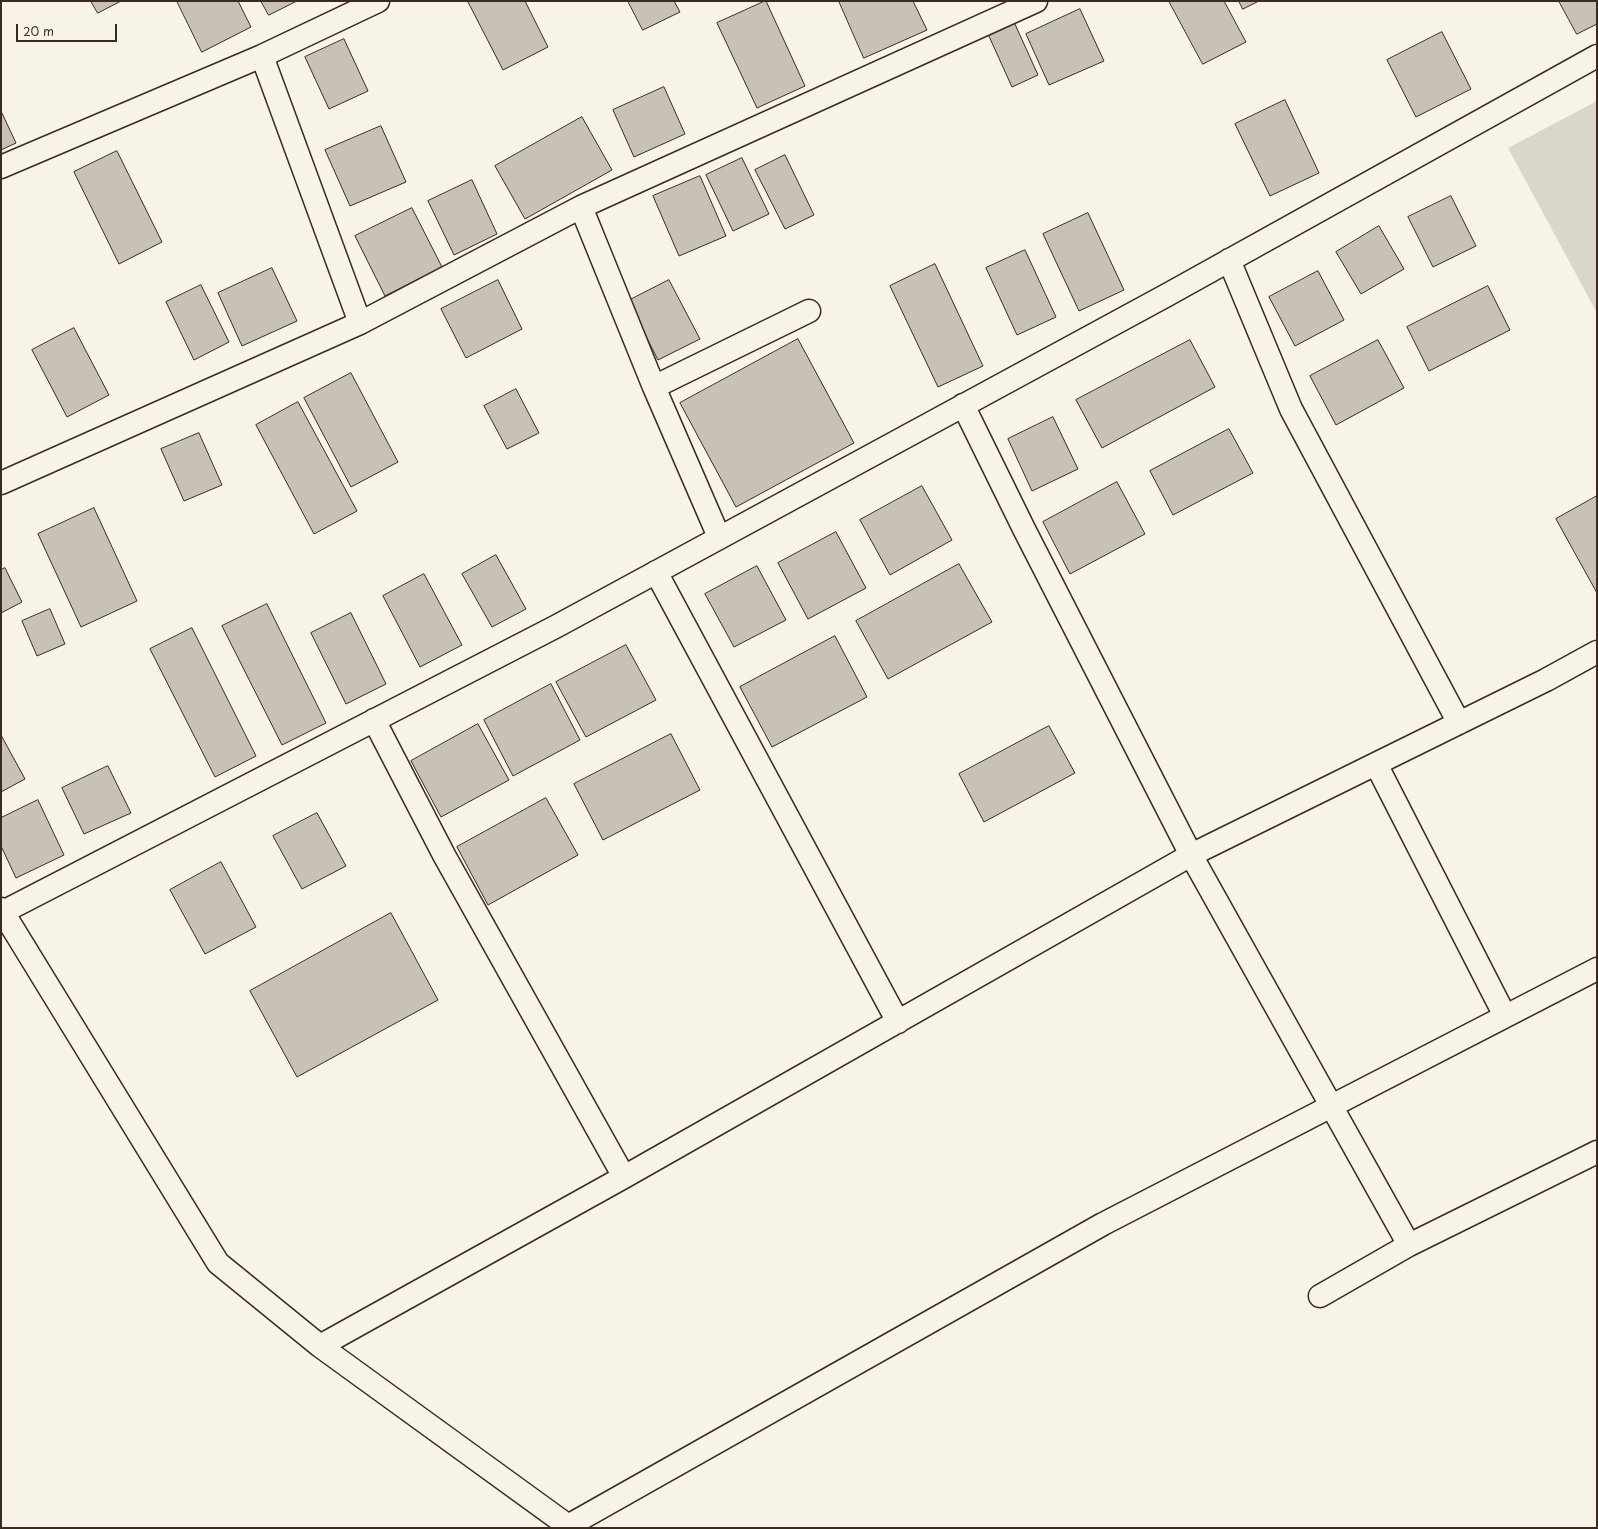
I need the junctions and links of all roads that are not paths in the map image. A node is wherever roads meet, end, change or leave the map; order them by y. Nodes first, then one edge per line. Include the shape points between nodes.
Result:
1 (378, 1) edge
2 (1036, 1) edge
3 (262, 56) junction
4 (1597, 56) edge
5 (1, 167) edge
6 (581, 207) junction
7 (1229, 260) junction
8 (809, 312) dead end
9 (360, 323) junction
10 (654, 387) junction
11 (963, 405) junction
12 (1, 483) edge
13 (719, 537) junction
14 (656, 572) junction
15 (1597, 652) edge
16 (374, 720) junction
17 (1458, 724) junction
18 (1376, 764) junction
19 (1190, 855) junction
20 (2, 911) edge
21 (1597, 969) edge
22 (1506, 1016) junction
23 (898, 1022) junction
24 (1332, 1106) junction
25 (1597, 1152) edge
26 (624, 1177) junction
27 (1409, 1245) junction
28 (1320, 1296) dead end
29 (320, 1346) junction
30 (569, 1527) edge

1 - 3 street
2 - 6 street
3 - 5 street
3 - 9 street
4 - 7 street
6 - 9 street
6 - 10 street
7 - 11 street
7 - 17 street via 1291,409
8 - 10 street
9 - 12 street
10 - 13 street
11 - 13 street
11 - 19 street
13 - 14 street
14 - 16 street
14 - 23 street
15 - 17 street
16 - 20 street
16 - 26 street via 444,855
17 - 18 street
18 - 19 street
18 - 22 street
19 - 23 street
19 - 24 street
20 - 29 street via 218,1263
21 - 22 street
22 - 24 street
23 - 26 street
24 - 27 street
24 - 30 street via 1103,1224
25 - 27 street
26 - 29 street
27 - 28 street
29 - 30 street

